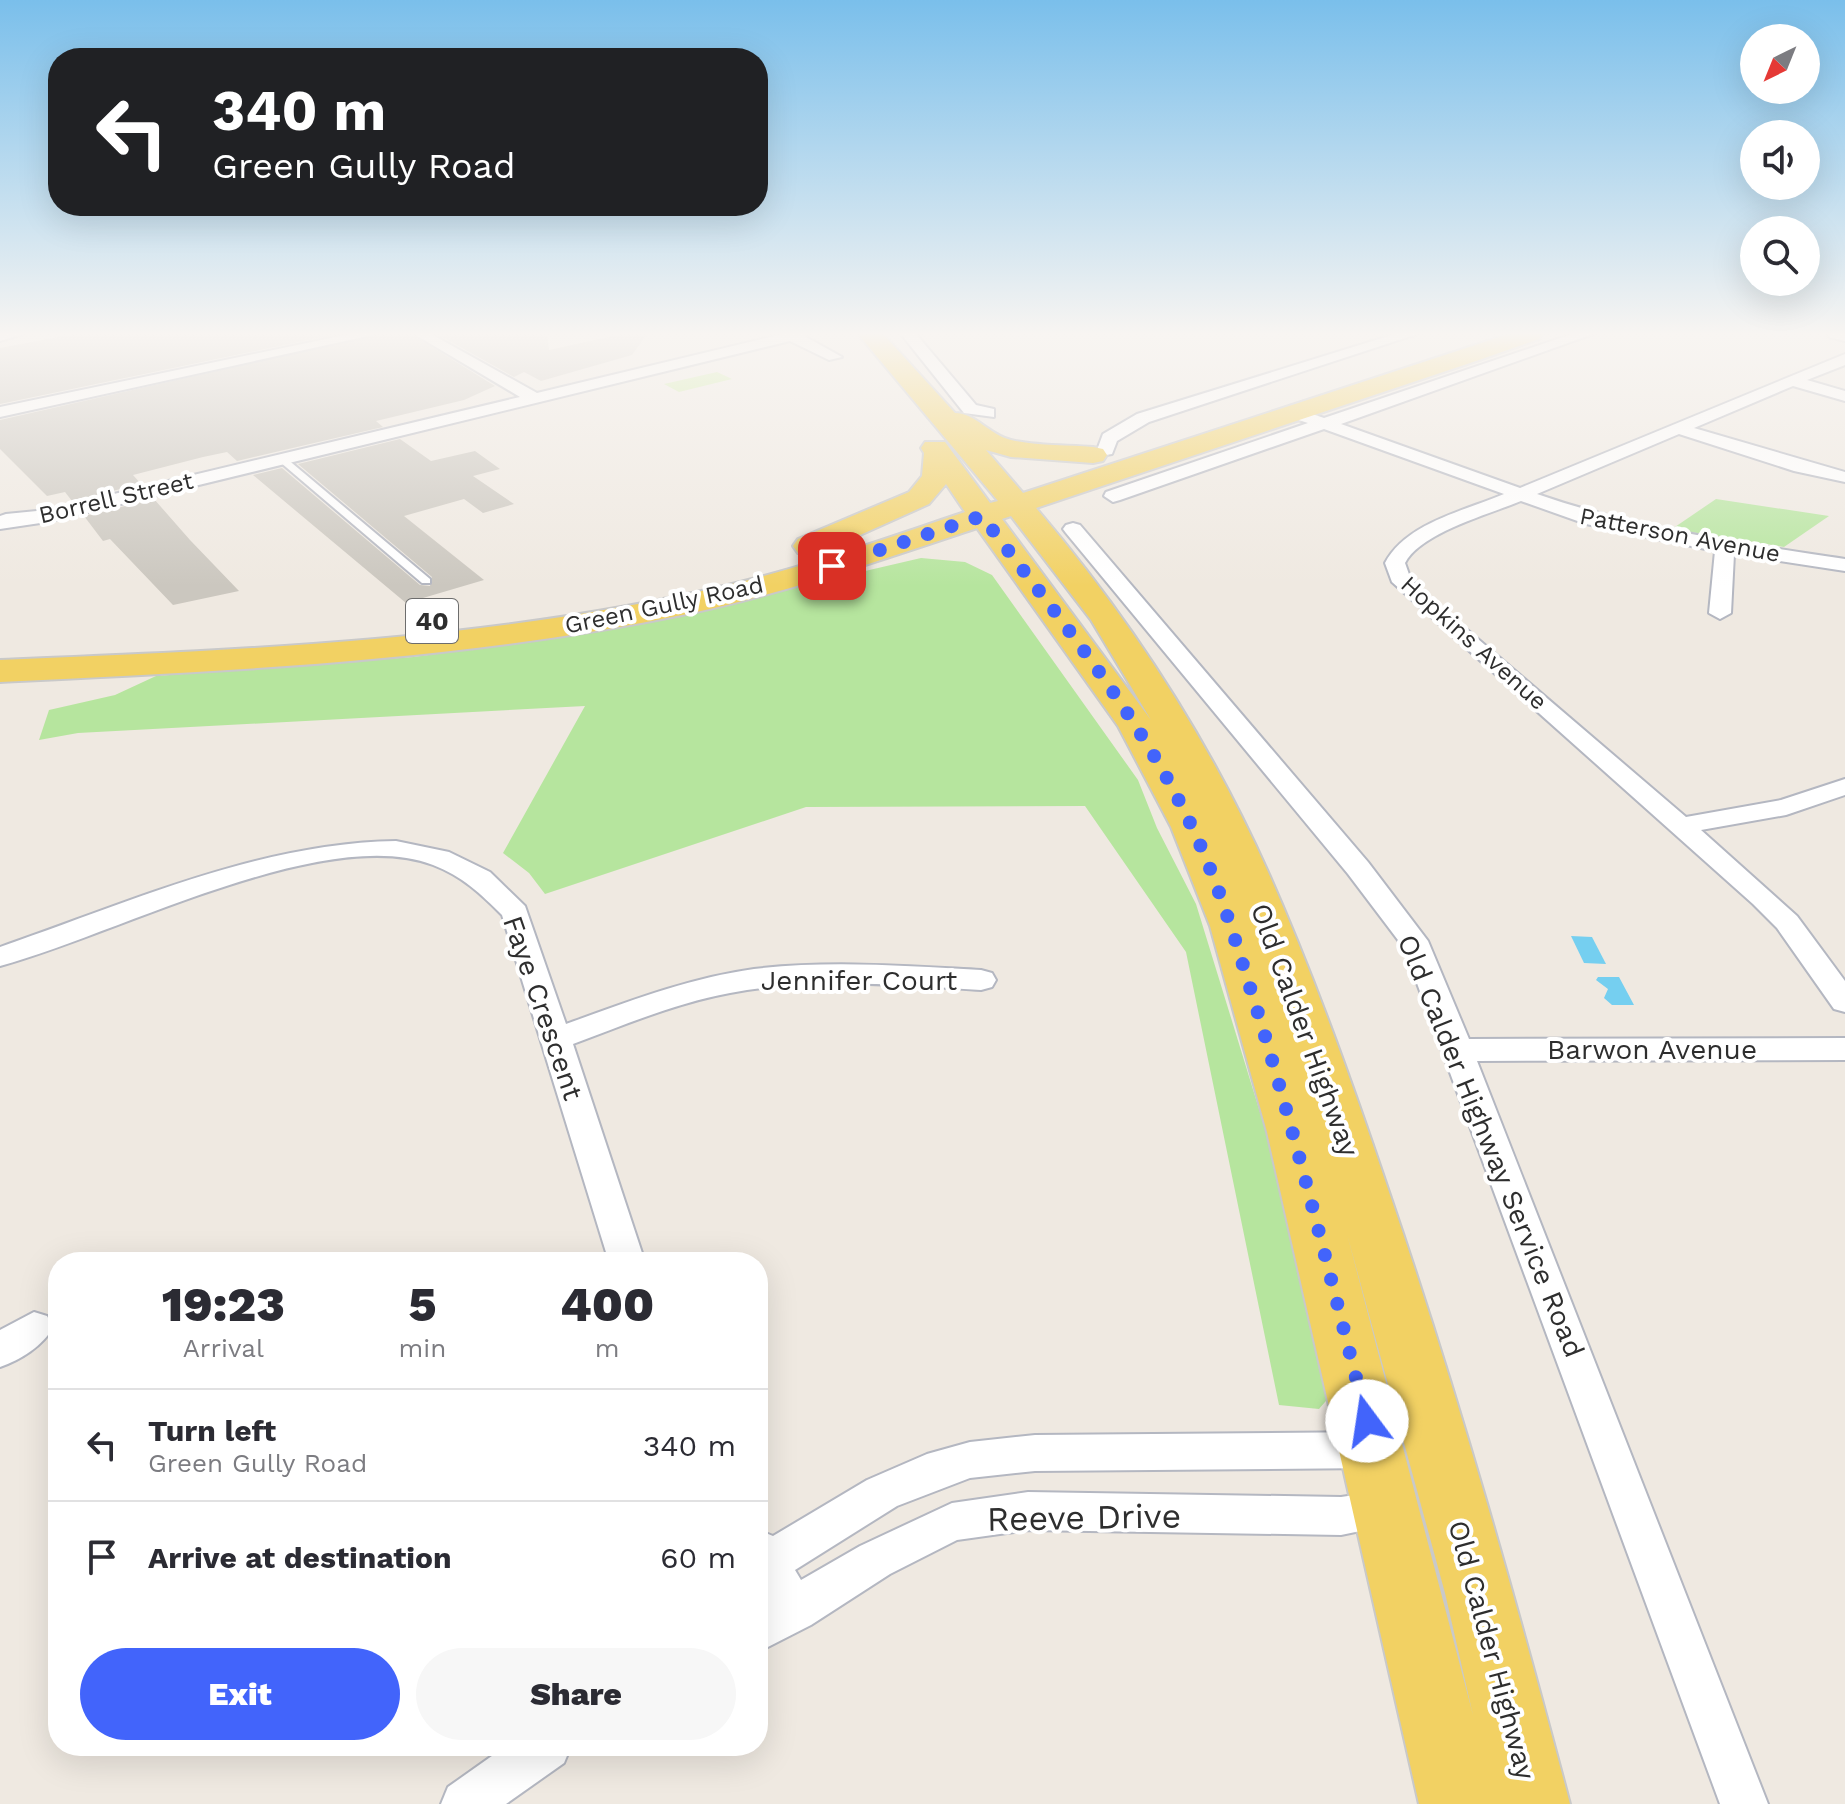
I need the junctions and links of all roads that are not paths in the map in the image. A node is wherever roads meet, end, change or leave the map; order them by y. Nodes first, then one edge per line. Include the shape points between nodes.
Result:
1 (456, 418) edge
2 (914, 418) edge
3 (941, 418) edge
4 (954, 418) edge
5 (1148, 418) edge
6 (1206, 418) edge
7 (1271, 418) edge
8 (1309, 418) edge
9 (1336, 418) edge
10 (1700, 418) edge
11 (1322, 423) junction
12 (1676, 428) junction
13 (938, 453) junction
14 (1099, 453) junction
15 (283, 460) junction
16 (1845, 477) edge
17 (1518, 495) junction
18 (1113, 496) dead end
19 (992, 501) junction
20 (4, 517) edge
21 (1073, 529) dead end
22 (1725, 547) junction
23 (1845, 565) edge
24 (786, 568) junction
25 (426, 581) dead end
26 (1720, 613) dead end
27 (0, 649) edge
28 (0, 671) edge
29 (1142, 732) junction
30 (1845, 787) edge
31 (1680, 826) junction
32 (0, 957) edge
33 (981, 980) dead end
34 (1845, 1002) edge
35 (555, 1039) junction
36 (1845, 1049) edge
37 (1459, 1050) junction
38 (624, 1252) edge
39 (34, 1327) dead end
40 (0, 1351) edge
41 (1404, 1482) junction
42 (768, 1557) edge
43 (768, 1589) edge
44 (776, 1620) edge
45 (533, 1756) edge
46 (465, 1804) edge
47 (1457, 1804) edge
48 (1532, 1804) edge
49 (1744, 1804) edge

1 - 15 street, Borrell Street
2 - 13 main road, Old Calder Highway
3 - 19 main road, Old Calder Highway
4 - 14 main road via 997,445
5 - 14 street via 1125,426
6 - 14 main road, Green Gully Road / 40
7 - 19 main road, Green Gully Road / 40
8 - 11 street, Patterson Avenue
9 - 11 street
10 - 12 street, Hopkins Avenue
11 - 17 street, Patterson Avenue
11 - 18 street
12 - 16 street
12 - 17 street, Hopkins Avenue
13 - 19 main road, Old Calder Highway
13 - 24 main road via 936,477 919,498
14 - 19 main road, Green Gully Road / 40
15 - 20 street, Borrell Street via 47,516
15 - 25 lane
17 - 22 street, Patterson Avenue via 1634,530
17 - 31 street, Hopkins Avenue via 1412,541 1397,555 1396,571 1416,596
19 - 24 main road, Green Gully Road / 40
19 - 29 main road, Old Calder Highway via 1067,624
19 - 41 main road, Old Calder Highway via 1070,568 1135,660 1246,870 1320,1062 1402,1316
21 - 37 street, Old Calder Highway Service Road via 1406,928
22 - 23 street, Patterson Avenue
22 - 26 street
24 - 27 main road, Green Gully Road / 40 via 482,617
24 - 28 main road, Green Gully Road / 40 via 687,604 455,641 193,663
24 - 29 main road via 927,549 963,549 988,556 1006,568 1053,631
29 - 41 main road, Old Calder Highway via 1192,826 1241,957
30 - 31 street via 1786,807
31 - 34 street, Hopkins Avenue via 1787,922
32 - 35 street, Faye Crescent via 258,867 341,850 406,851 466,867 497,889 515,912
33 - 35 street, Jennifer Court via 855,974 752,980 667,1000
35 - 38 street, Faye Crescent
36 - 37 street, Barwon Avenue
37 - 49 street, Old Calder Highway Service Road
39 - 40 street
41 - 42 street, Reeve Drive via 1049,1453 970,1460 882,1493
41 - 44 street, Reeve Drive via 1341,1516 1028,1511 952,1522
41 - 47 main road, Old Calder Highway
41 - 48 main road, Old Calder Highway
43 - 44 street
45 - 46 street

